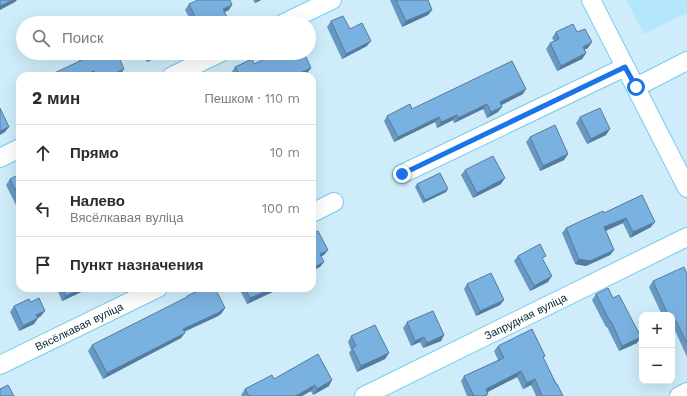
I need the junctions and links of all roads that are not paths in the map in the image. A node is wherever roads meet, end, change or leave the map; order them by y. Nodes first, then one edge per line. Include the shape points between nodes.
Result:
1 (332, 0) edge
2 (592, 0) edge
3 (299, 16) edge
4 (205, 60) edge
5 (687, 62) edge
6 (625, 67) junction
7 (180, 72) edge
8 (636, 87) junction
9 (16, 150) edge
10 (0, 158) edge
11 (402, 174) dead end
12 (687, 188) edge
13 (334, 202) dead end
14 (316, 210) edge
15 (687, 237) edge
16 (150, 292) edge
17 (0, 365) edge
18 (687, 392) edge
19 (364, 396) edge
20 (679, 396) edge

1 - 3 street
2 - 6 street
4 - 7 street
5 - 8 street
6 - 8 street
6 - 11 street
8 - 12 street
9 - 10 street
13 - 14 street
15 - 19 street, Запрудная вуліца
16 - 17 street, Вясёлкавая вуліца
18 - 20 street

